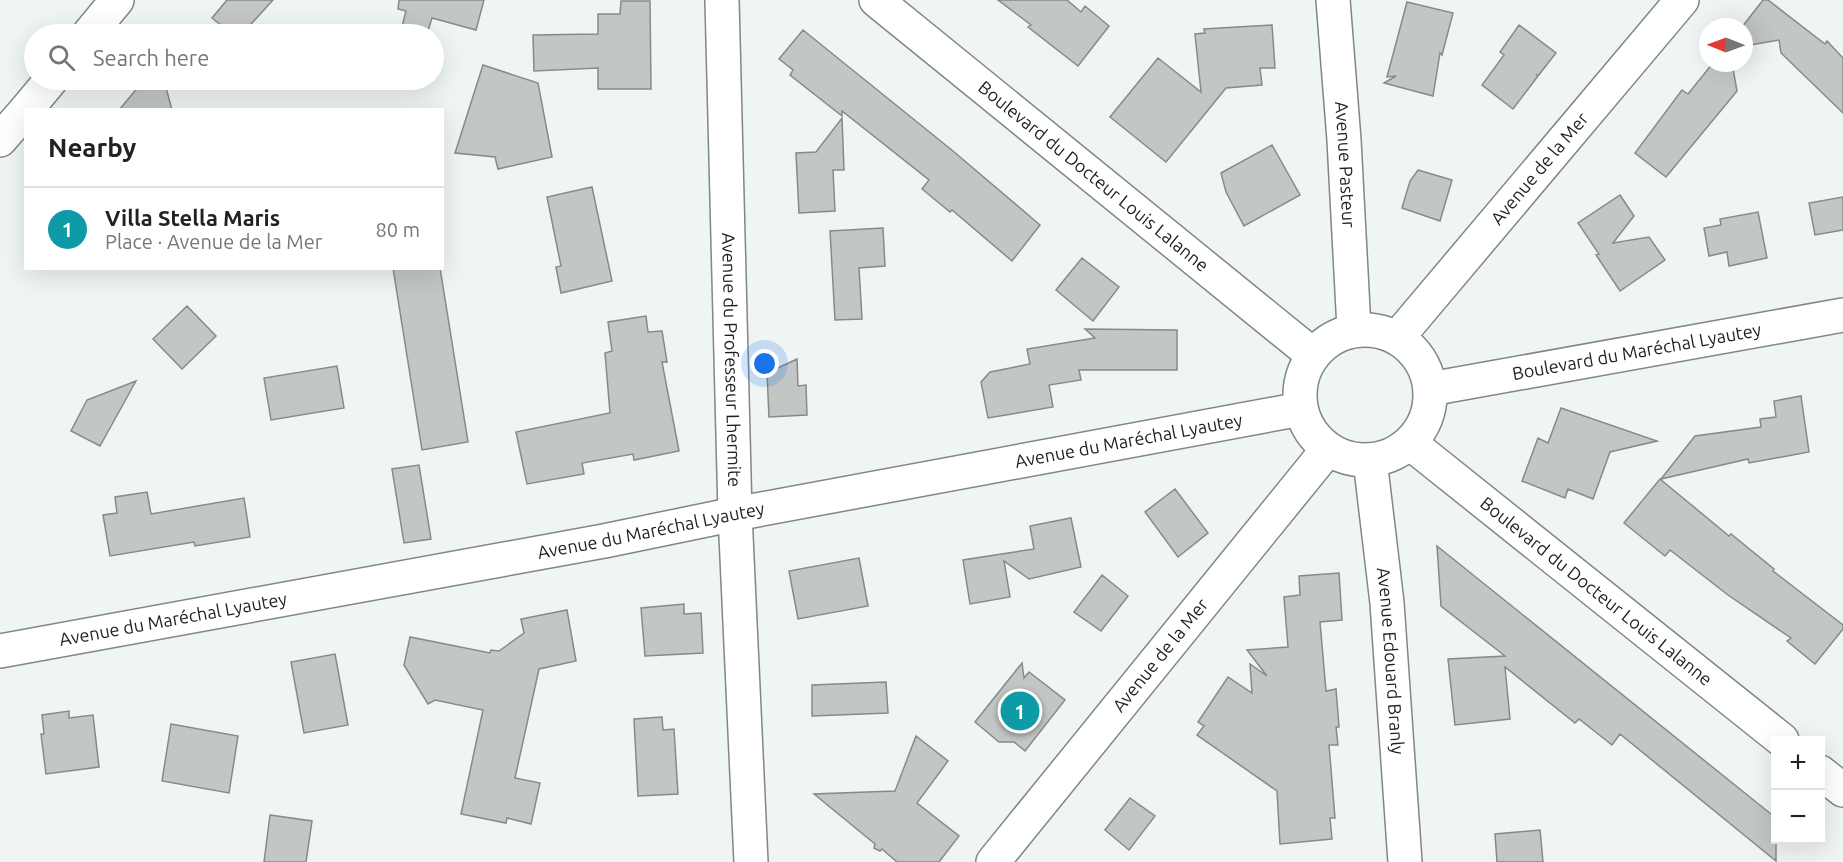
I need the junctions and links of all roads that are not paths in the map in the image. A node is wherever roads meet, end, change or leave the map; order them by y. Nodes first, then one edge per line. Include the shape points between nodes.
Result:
1 (117, 0) edge
2 (722, 0) edge
3 (876, 0) edge
4 (1333, 0) edge
5 (1682, 0) edge
6 (97, 24) edge
7 (43, 90) edge
8 (28, 108) edge
9 (24, 112) edge
10 (0, 140) edge
11 (1843, 315) edge
12 (1354, 329) junction
13 (1398, 337) junction
14 (1313, 355) junction
15 (1430, 389) junction
16 (1301, 409) junction
17 (1410, 443) junction
18 (1328, 449) junction
19 (1370, 460) junction
20 (735, 514) junction
21 (0, 651) edge
22 (1776, 736) edge
23 (1825, 775) edge
24 (1843, 790) edge
25 (751, 862) edge
26 (993, 862) edge
27 (1405, 862) edge

1 - 6 street
2 - 20 street, Avenue du Professeur Lhermite
3 - 14 street, Boulevard du Docteur Louis Lalanne
4 - 12 street, Avenue Pasteur
5 - 13 street, Avenue de la Mer
7 - 8 street
9 - 10 street
11 - 15 street, Boulevard du Maréchal Lyautey
12 - 13 street via 1377,330
12 - 14 street via 1338,334
13 - 15 street via 1421,359
14 - 16 street via 1303,371
15 - 17 street via 1430,409
16 - 18 street via 1306,425
16 - 20 street, Avenue du Maréchal Lyautey
17 - 19 street via 1392,455
17 - 22 street, Boulevard du Docteur Louis Lalanne
18 - 19 street via 1348,458
18 - 26 street, Avenue de la Mer
19 - 27 street, Avenue Edouard Branly via 1387,603
20 - 21 street, Avenue du Maréchal Lyautey
20 - 25 street, Avenue du Professeur Lhermite
23 - 24 street

